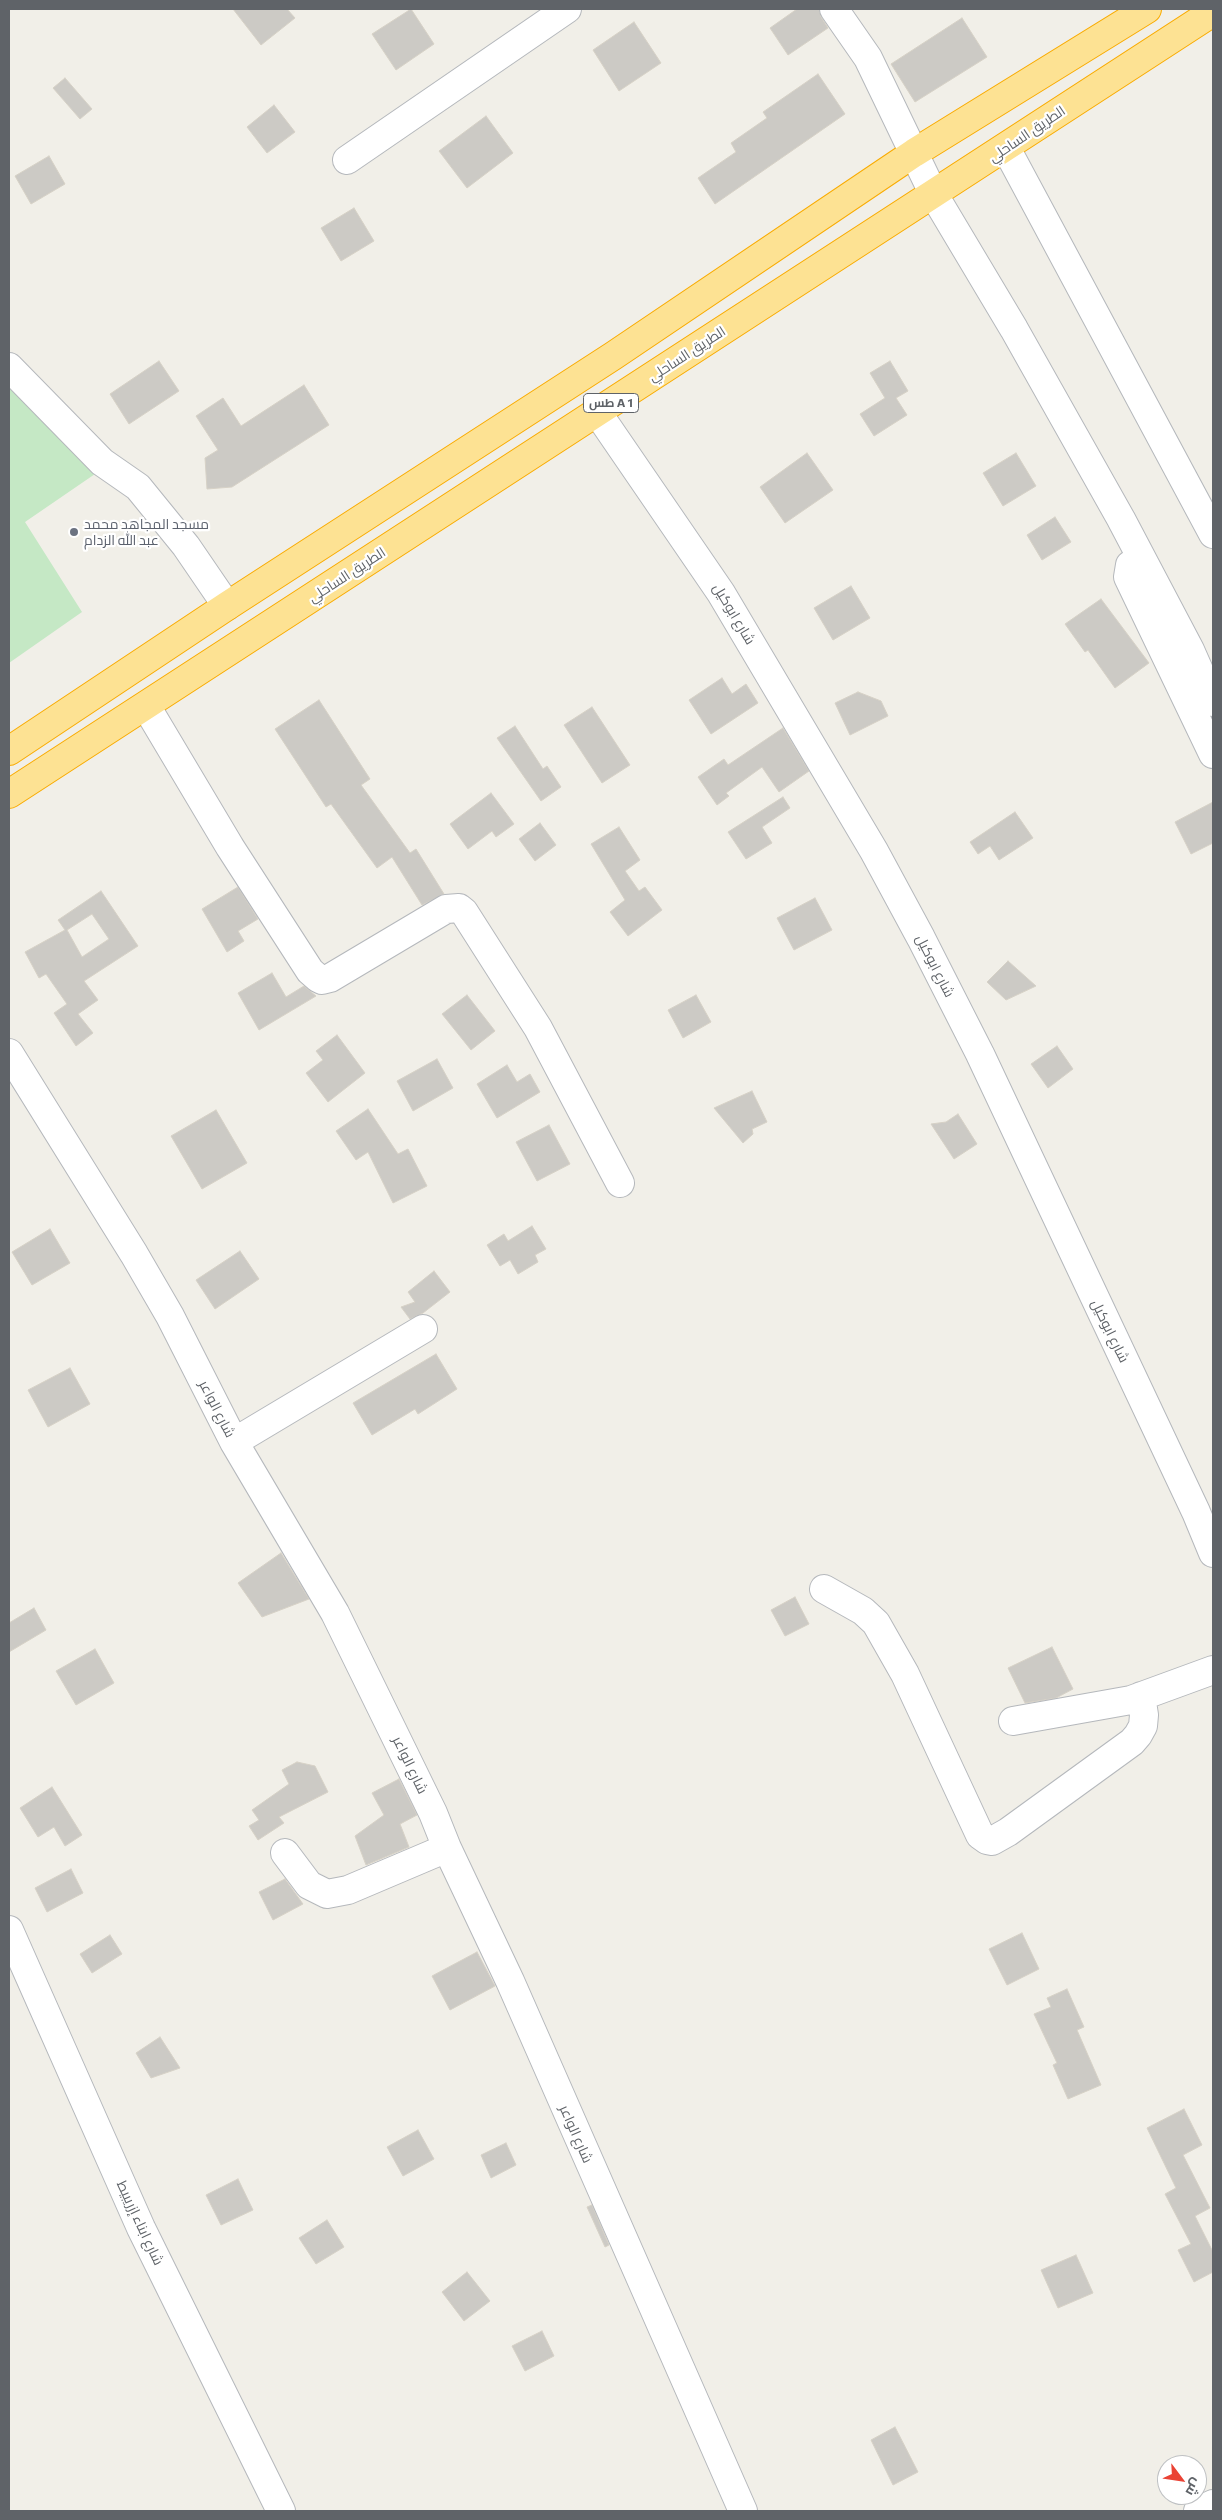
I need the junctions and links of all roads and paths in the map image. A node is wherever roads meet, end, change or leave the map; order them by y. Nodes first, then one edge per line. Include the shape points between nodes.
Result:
1 (567, 9) edge
2 (834, 9) edge
3 (1147, 9) edge
4 (1213, 12) edge
5 (1006, 148) junction
6 (914, 154) junction
7 (347, 160) dead end
8 (934, 195) junction
9 (9, 367) edge
10 (596, 412) junction
11 (1213, 534) edge
12 (1141, 557) junction
13 (227, 606) junction
14 (1213, 702) edge
15 (146, 706) junction
16 (9, 751) edge
17 (1213, 754) edge
18 (9, 794) edge
19 (9, 1053) edge
20 (620, 1183) dead end
21 (423, 1329) dead end
22 (234, 1442) junction
23 (1213, 1553) edge
24 (824, 1590) dead end
25 (1213, 1670) edge
26 (1141, 1696) junction
27 (1013, 1721) dead end
28 (446, 1848) junction
29 (285, 1853) dead end
30 (9, 1930) edge
31 (1213, 2504) edge
32 (281, 2511) edge
33 (743, 2511) edge
34 (1198, 2511) edge

1 - 7 street
2 - 6 street via 868,58
3 - 6 highway, طس A 1
4 - 5 highway, الطريق الساحلي / طس A 1
5 - 8 highway, الطريق الساحلي / طس A 1
5 - 11 street
6 - 8 street
6 - 13 highway, طس A 1 via 613,356
8 - 10 highway, الطريق الساحلي / طس A 1
8 - 12 street via 1014,329
9 - 13 street via 102,462 138,488 186,546
10 - 15 highway, الطريق الساحلي / طس A 1
10 - 23 street, شارع ابوكيل via 722,593 874,852 980,1054
12 - 14 street via 1190,650
12 - 17 street via 1130,565 1128,577
13 - 16 highway, طس A 1
15 - 18 highway, الطريق الساحلي / طس A 1
15 - 20 street via 230,847 310,971 318,978 330,978 446,909 459,908 464,912 538,1028
19 - 22 street, شارع الواعر via 170,1316
21 - 22 street
22 - 28 street, شارع الواعر via 335,1613 434,1813
24 - 26 street via 863,1611 876,1623 905,1674 980,1836 988,1840 1008,1832 1132,1742 1138,1736 1144,1716
25 - 26 street
26 - 27 street
28 - 29 street via 348,1890 327,1894 309,1885
28 - 33 street, شارع الواعر via 510,1982
30 - 32 street, شارع ابناء إزريبيط via 141,2228
31 - 34 street

